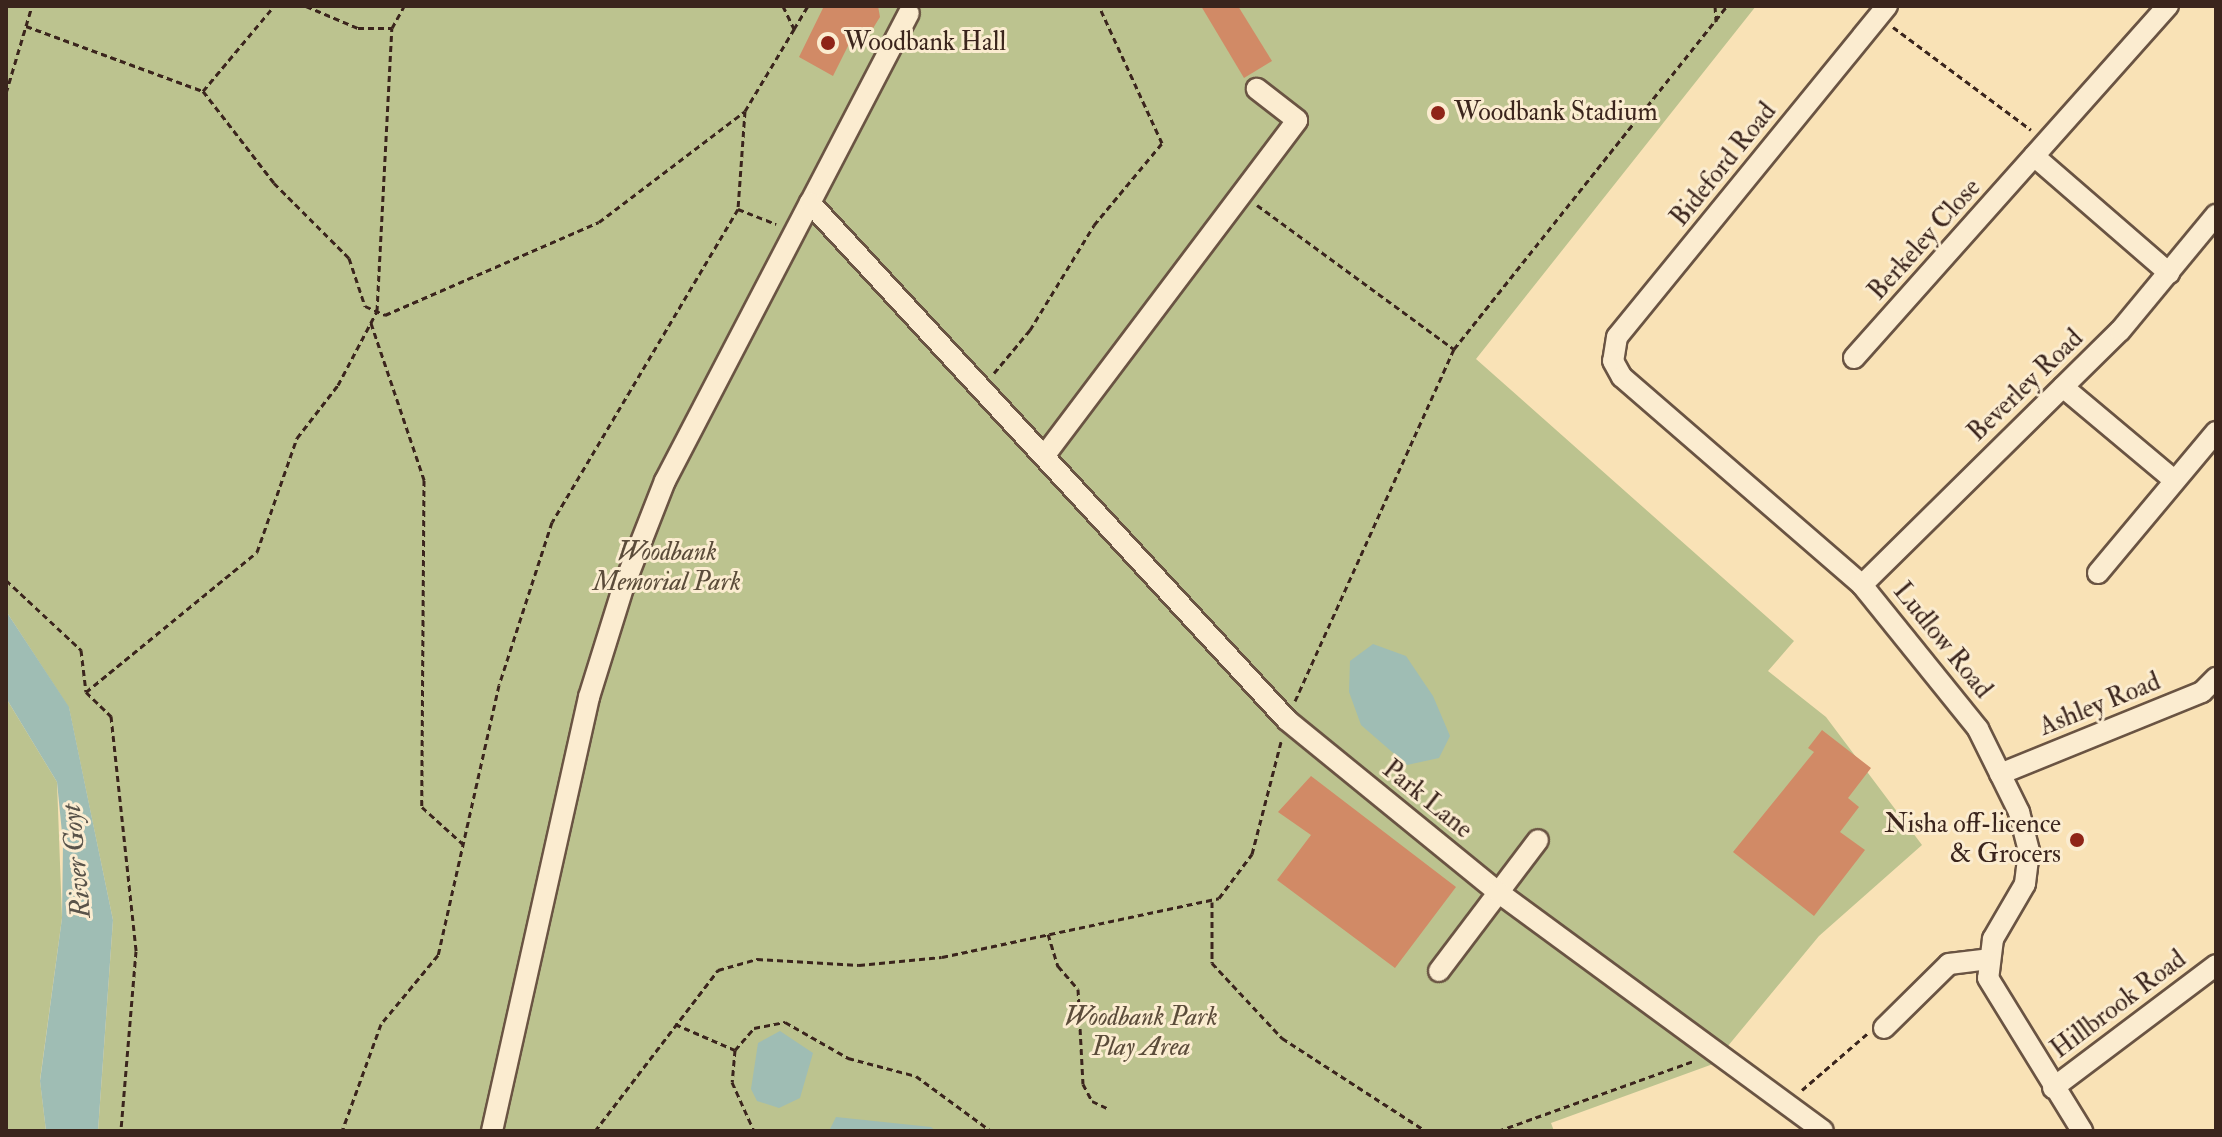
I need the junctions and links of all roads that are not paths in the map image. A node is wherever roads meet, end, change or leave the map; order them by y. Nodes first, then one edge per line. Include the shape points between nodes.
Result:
1 (2168, 6) edge
2 (1883, 11) edge
3 (909, 13) dead end
4 (1257, 89) dead end
5 (2040, 149) junction
6 (810, 203) junction
7 (2216, 215) edge
8 (2169, 273) junction
9 (1854, 358) dead end
10 (1613, 361) joint
11 (2063, 387) junction
12 (2216, 432) edge
13 (1045, 455) junction
14 (2174, 480) junction
15 (2098, 573) dead end
16 (1862, 585) junction
17 (2216, 678) edge
18 (2000, 774) junction
19 (1538, 840) dead end
20 (1498, 892) junction
21 (1987, 959) junction
22 (2216, 965) edge
23 (1439, 971) dead end
24 (1884, 1028) road end
25 (2053, 1088) junction
26 (492, 1131) edge
27 (1823, 1131) edge
28 (2082, 1131) edge

1 - 5 street, Berkeley Close
2 - 10 street, Bideford Road via 1617,337
3 - 6 street
4 - 13 street via 1297,120
5 - 8 street
5 - 9 street, Berkeley Close
6 - 13 street, Park Lane
6 - 26 street via 665,481 623,588 589,697
7 - 8 street, Beverley Road
8 - 11 street, Beverley Road
10 - 16 street, Ludlow Road via 1622,377
11 - 14 street
11 - 16 street, Beverley Road
12 - 14 street
13 - 20 street, Park Lane via 1287,720
14 - 15 street
16 - 18 street, Ludlow Road via 1951,688
17 - 18 street, Ashley Road via 2202,692
18 - 21 street, Ludlow Road via 2019,812 2030,867
19 - 20 street
20 - 23 street
20 - 27 street, Park Lane via 1790,1101
21 - 24 street via 1949,964
21 - 25 street via 1993,992
22 - 25 street, Hillbrook Road
25 - 28 street

